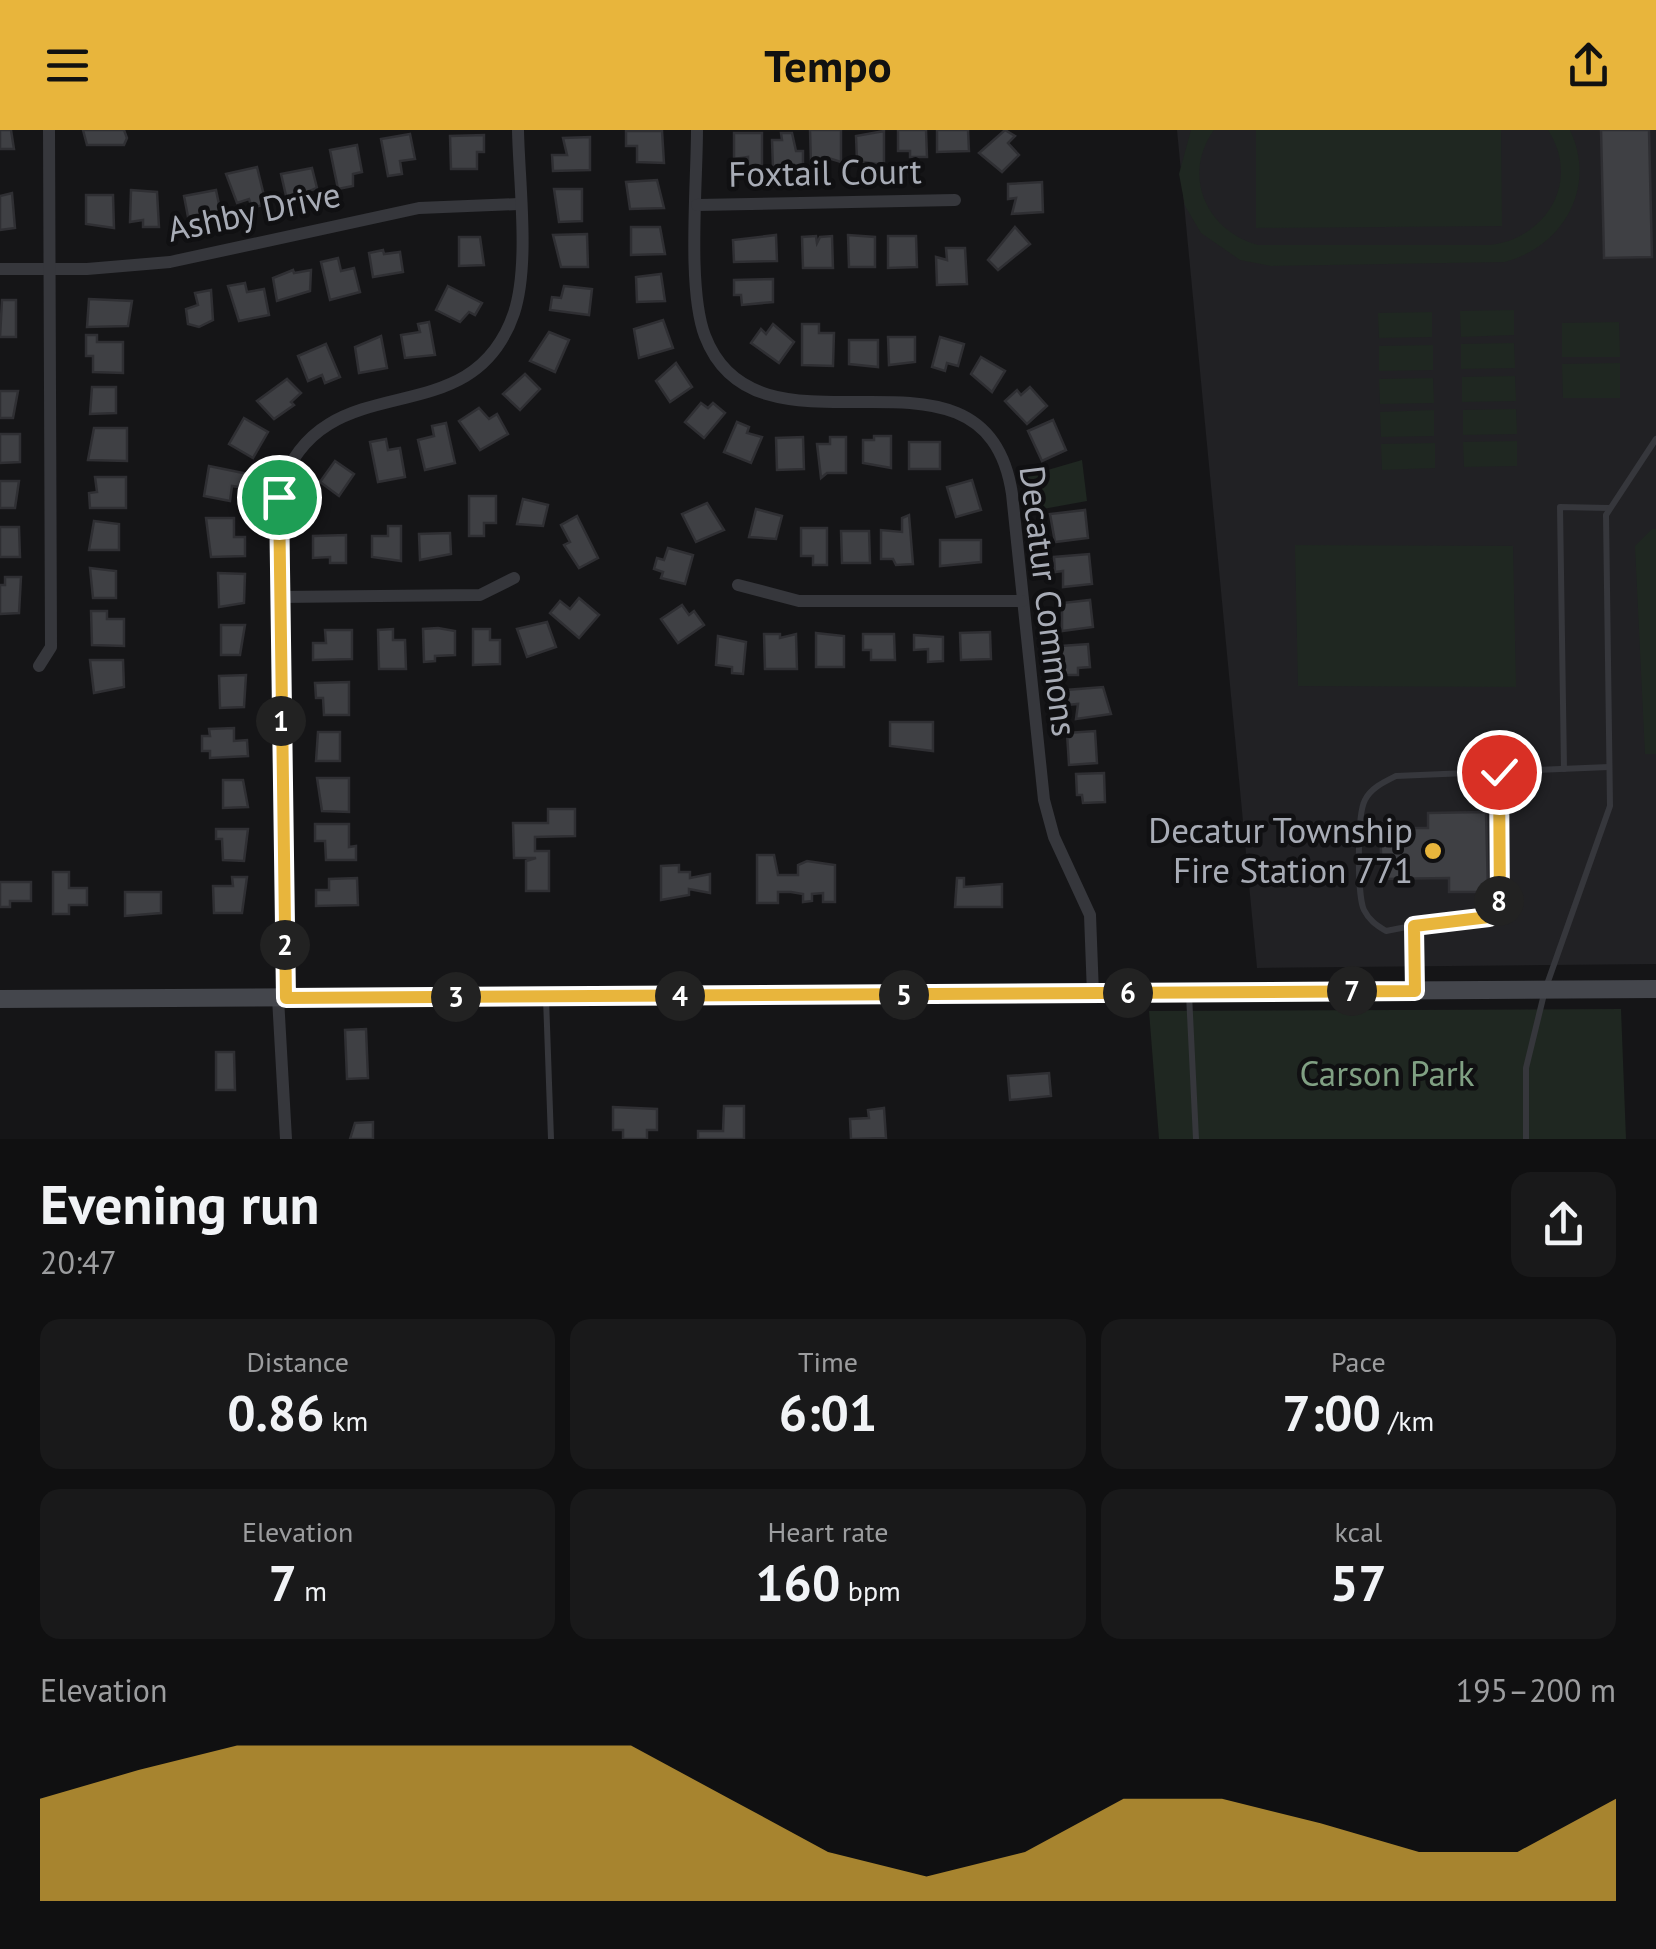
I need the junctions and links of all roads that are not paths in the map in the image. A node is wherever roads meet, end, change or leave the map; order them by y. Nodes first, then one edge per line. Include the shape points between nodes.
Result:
1 (49, 130) edge
2 (518, 130) edge
3 (697, 130) edge
4 (955, 200) dead end
5 (519, 204) junction
6 (697, 205) junction
7 (0, 270) edge
8 (51, 270) junction
9 (1656, 439) edge
10 (1610, 508) junction
11 (514, 578) dead end
12 (738, 585) dead end
13 (278, 598) junction
14 (1022, 600) junction
15 (38, 666) dead end
16 (1609, 767) junction
17 (1564, 769) junction
18 (1499, 772) junction
19 (1414, 926) junction
20 (1656, 989) edge
21 (1545, 990) junction
22 (1415, 991) junction
23 (1189, 993) junction
24 (1092, 994) junction
25 (546, 996) junction
26 (282, 998) junction
27 (0, 1000) edge
28 (286, 1139) edge
29 (551, 1139) edge
30 (1196, 1139) edge
31 (1526, 1139) edge

1 - 8 street
2 - 5 street
3 - 6 street, Decatur Commons
4 - 6 street, Foxtail Court
5 - 8 street, Ashby Drive via 419,208 195,258
5 - 13 street via 515,311 485,360 440,390 344,414 295,452 279,490
6 - 14 street, Decatur Commons via 700,313 722,363 747,386 780,400 923,402 973,424 993,444 1010,481
7 - 8 street, Ashby Drive
8 - 15 street via 51,647
9 - 10 lane
10 - 16 lane via 1604,527
10 - 17 lane via 1560,507
11 - 13 street via 480,595
12 - 14 street via 799,602
13 - 26 street
14 - 24 street, Decatur Commons via 1044,800 1088,907
16 - 17 lane
16 - 21 lane via 1610,806
17 - 18 lane
18 - 19 lane via 1500,907 1489,917
18 - 19 lane via 1396,776 1365,798 1361,906 1386,931
19 - 22 lane
20 - 21 main road
21 - 22 main road
21 - 31 lane via 1526,1068
22 - 23 main road
23 - 24 main road
23 - 30 lane
24 - 25 main road
25 - 26 main road
25 - 29 lane
26 - 27 main road
26 - 28 street

